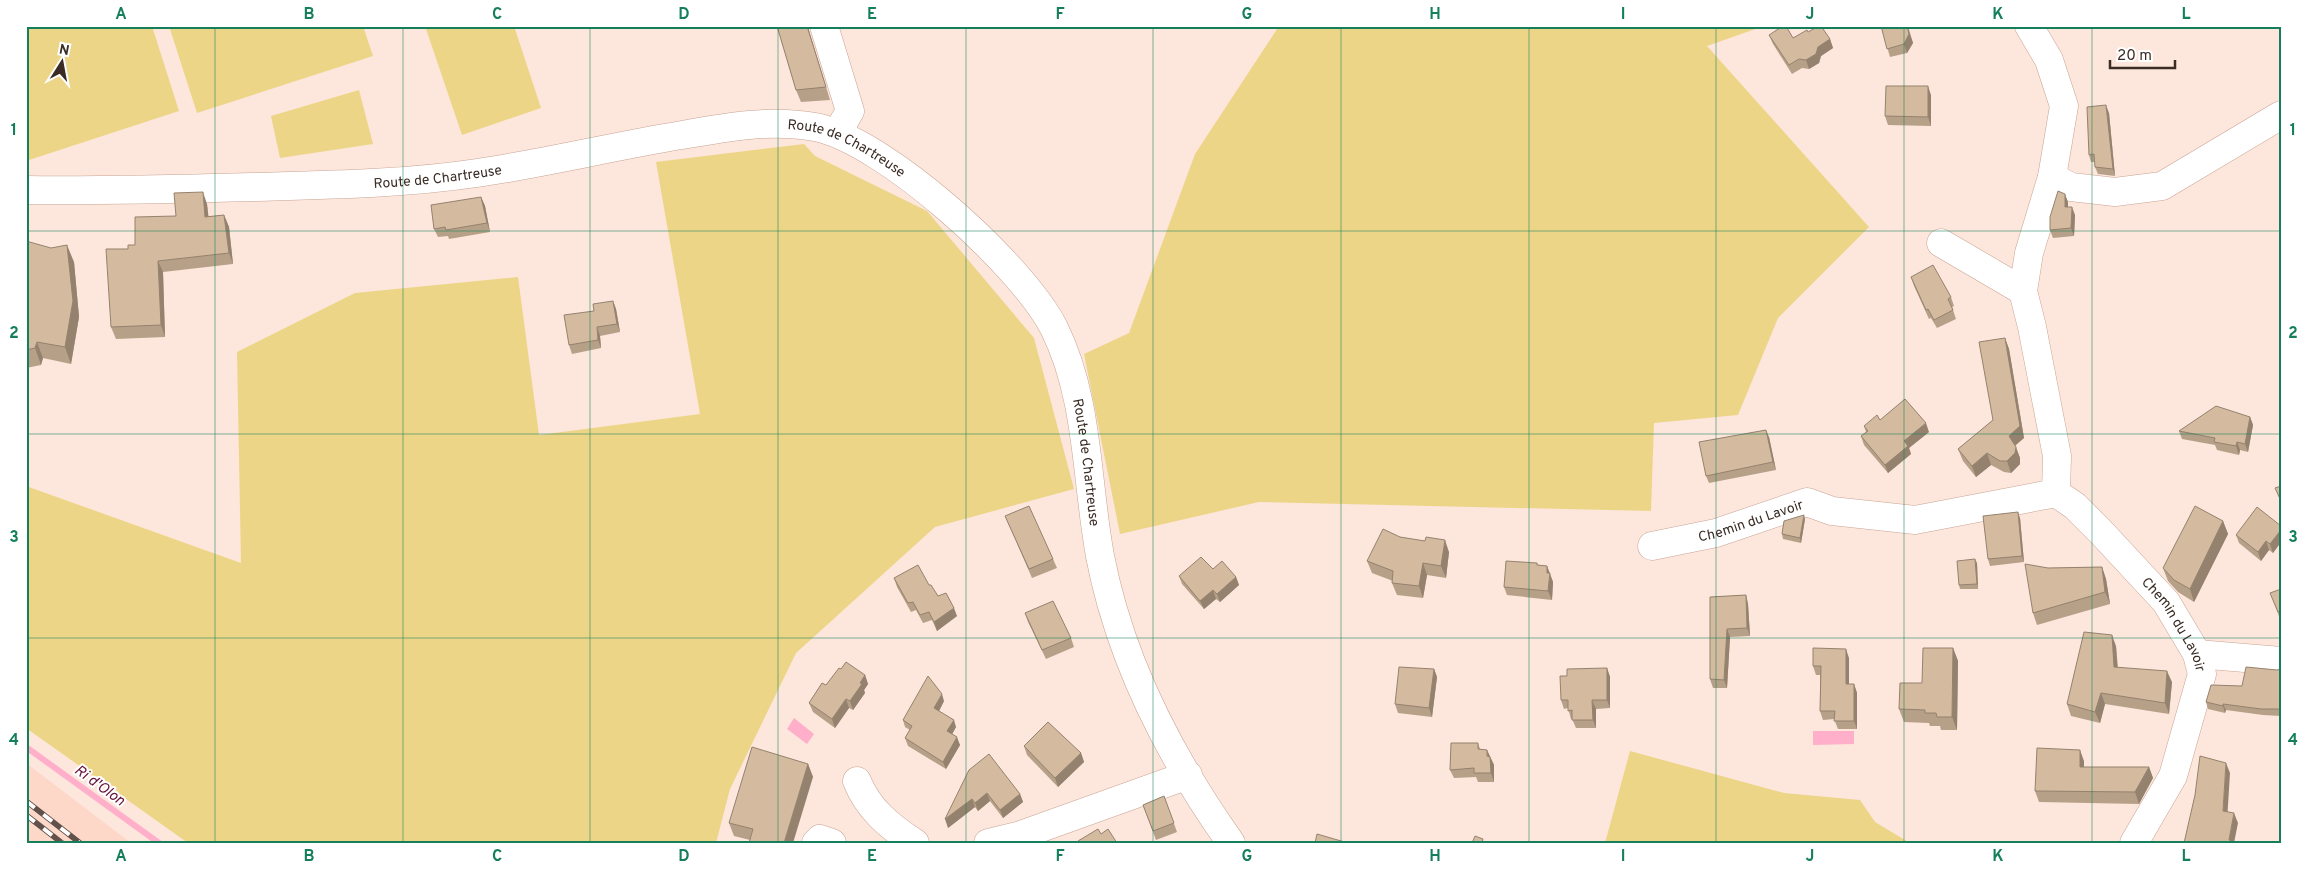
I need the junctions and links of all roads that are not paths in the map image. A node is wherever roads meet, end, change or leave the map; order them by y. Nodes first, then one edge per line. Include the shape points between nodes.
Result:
1 (824, 26) edge
2 (2029, 26) edge
3 (2281, 114) edge
4 (842, 135) junction
5 (2052, 177) junction
6 (26, 190) edge
7 (1941, 243) dead end
8 (2022, 291) junction
9 (2056, 492) junction
10 (1652, 546) dead end
11 (2197, 654) junction
12 (2281, 660) edge
13 (1188, 775) junction
14 (857, 781) dead end
15 (1023, 839) edge
16 (916, 843) edge
17 (988, 843) edge
18 (1231, 843) edge
19 (2134, 843) edge

1 - 4 street via 850,111 844,121
2 - 5 street via 2049,60 2064,106
3 - 5 street via 2162,186 2115,192 2071,187
4 - 6 street, Route de Chartreuse via 777,122 707,131 458,175 346,185
4 - 13 street, Route de Chartreuse via 884,158 956,216 1028,287 1053,326 1068,361 1077,396 1100,555 1115,614 1138,684
5 - 8 street via 2029,253
7 - 8 street
8 - 9 street via 2057,456
9 - 10 street, Chemin du Lavoir via 1916,520 1832,511 1807,502 1716,533
9 - 11 street, Chemin du Lavoir via 2100,531 2166,602
11 - 12 street
11 - 19 street, Chemin du Lavoir via 2202,674 2173,776
13 - 15 street
13 - 18 street, Route de Chartreuse
14 - 16 street via 866,802 892,828
15 - 17 street

